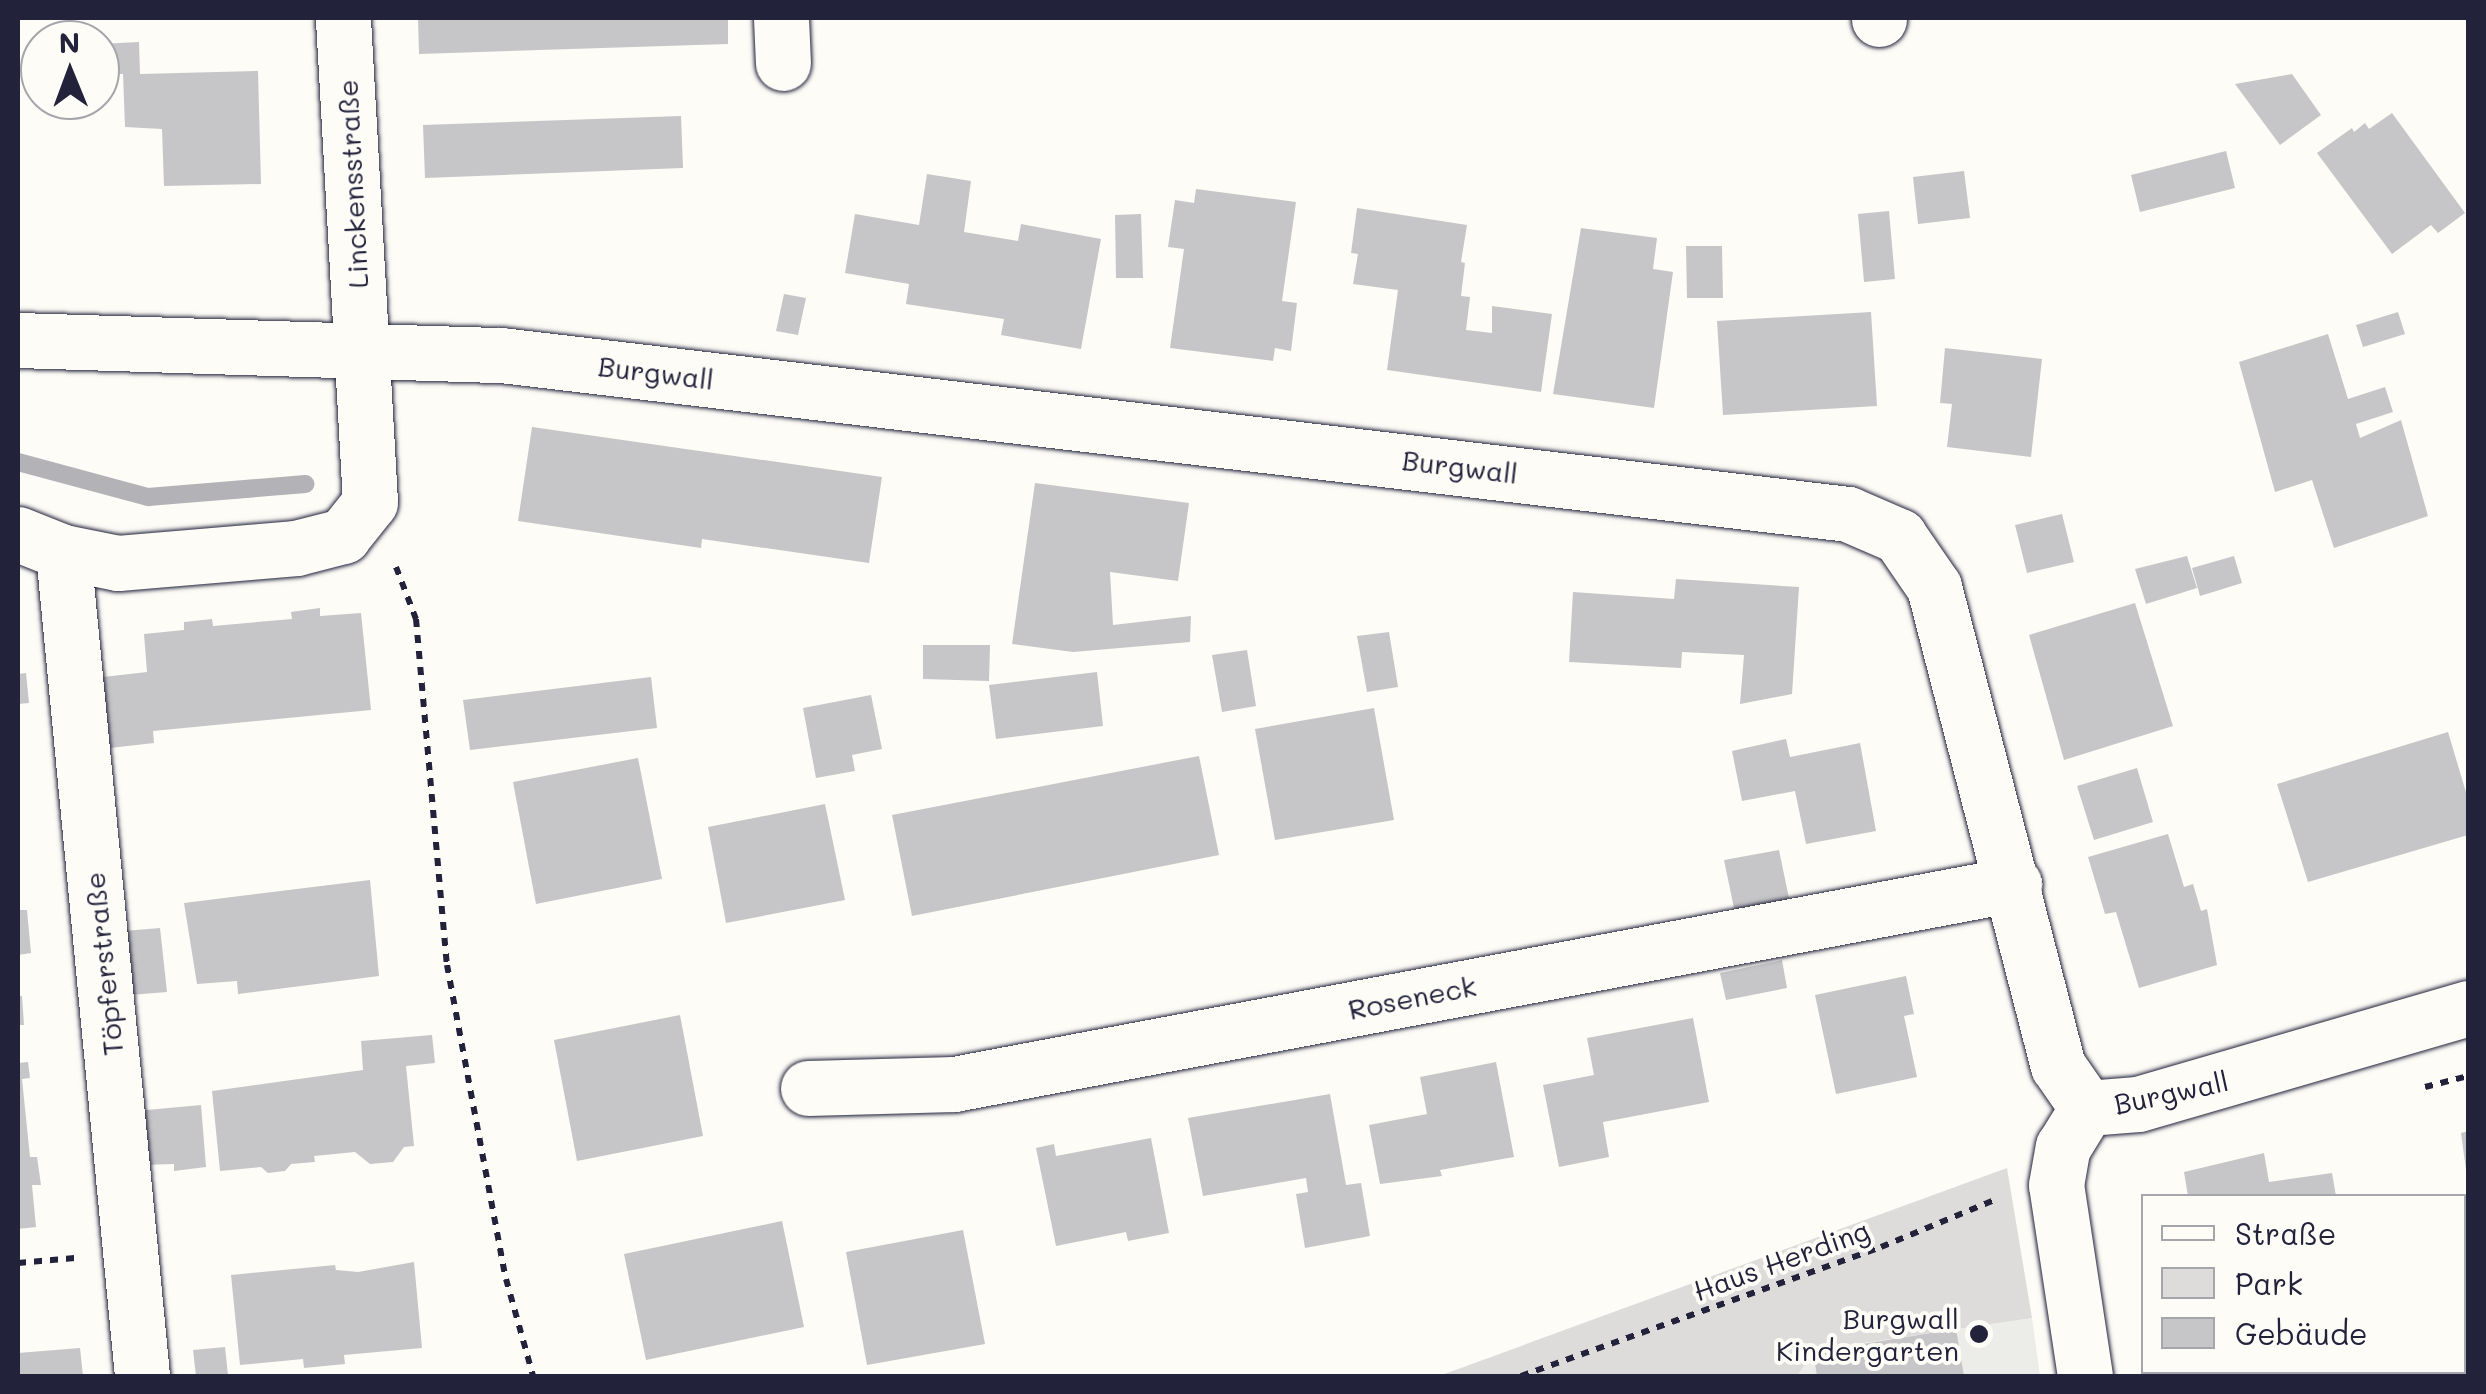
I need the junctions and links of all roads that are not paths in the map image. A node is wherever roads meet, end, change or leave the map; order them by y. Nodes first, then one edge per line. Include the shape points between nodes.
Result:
1 (343, 18) edge
2 (18, 340) edge
3 (362, 351) junction
4 (40, 543) edge
5 (2014, 884) junction
6 (2468, 1008) edge
7 (808, 1088) dead end
8 (2086, 1108) junction
9 (142, 1376) edge
10 (2085, 1376) edge

1 - 3 street, Linckensstraße
2 - 3 street, Burgwall
3 - 4 street, Töpferstraße via 370,502 344,536 296,548 118,563
3 - 5 street, Burgwall via 501,354 1848,514 1899,536 1934,587
4 - 9 street, Töpferstraße
5 - 7 street, Roseneck via 954,1084
5 - 8 street, Burgwall via 2058,1066
6 - 8 street, Burgwall via 2138,1104
8 - 10 street via 2063,1147 2056,1185

